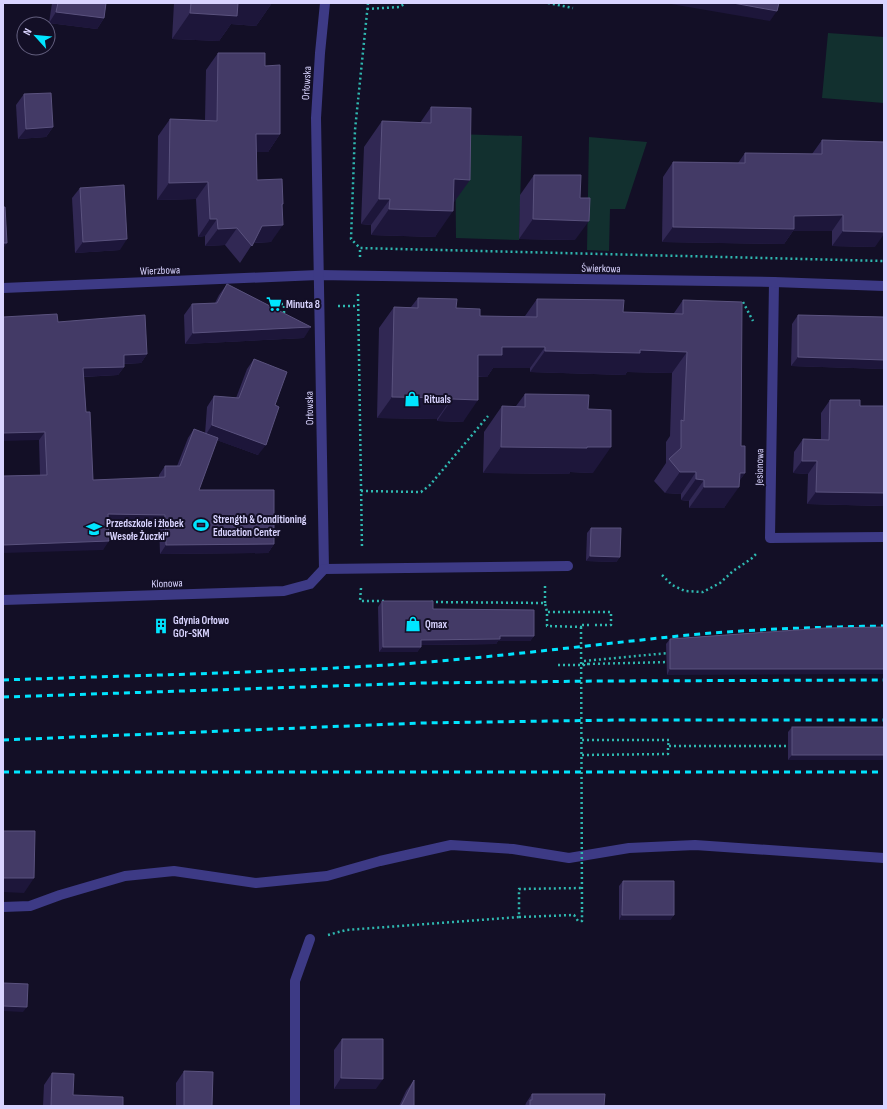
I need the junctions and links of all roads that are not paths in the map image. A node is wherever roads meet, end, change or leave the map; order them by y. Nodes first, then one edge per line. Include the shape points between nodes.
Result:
1 (325, 3) edge
2 (318, 275) junction
3 (774, 282) junction
4 (884, 286) edge
5 (3, 288) edge
6 (884, 537) edge
7 (568, 566) dead end
8 (324, 569) junction
9 (3, 600) edge
10 (884, 858) edge
11 (3, 906) edge
12 (310, 939) road end
13 (296, 1106) edge

1 - 2 street, Orłowska via 316,118
2 - 3 street, Świerkowa
2 - 5 street, Wierzbowa
2 - 8 street, Orłowska
3 - 4 street, Świerkowa
3 - 6 street, Jesionowa via 770,538
7 - 8 street
8 - 9 street, Klonowa via 310,584 284,591
10 - 11 street via 695,845 629,848 569,858 513,849 451,845 327,876 256,883 174,871 124,876 30,906
12 - 13 street via 295,981

